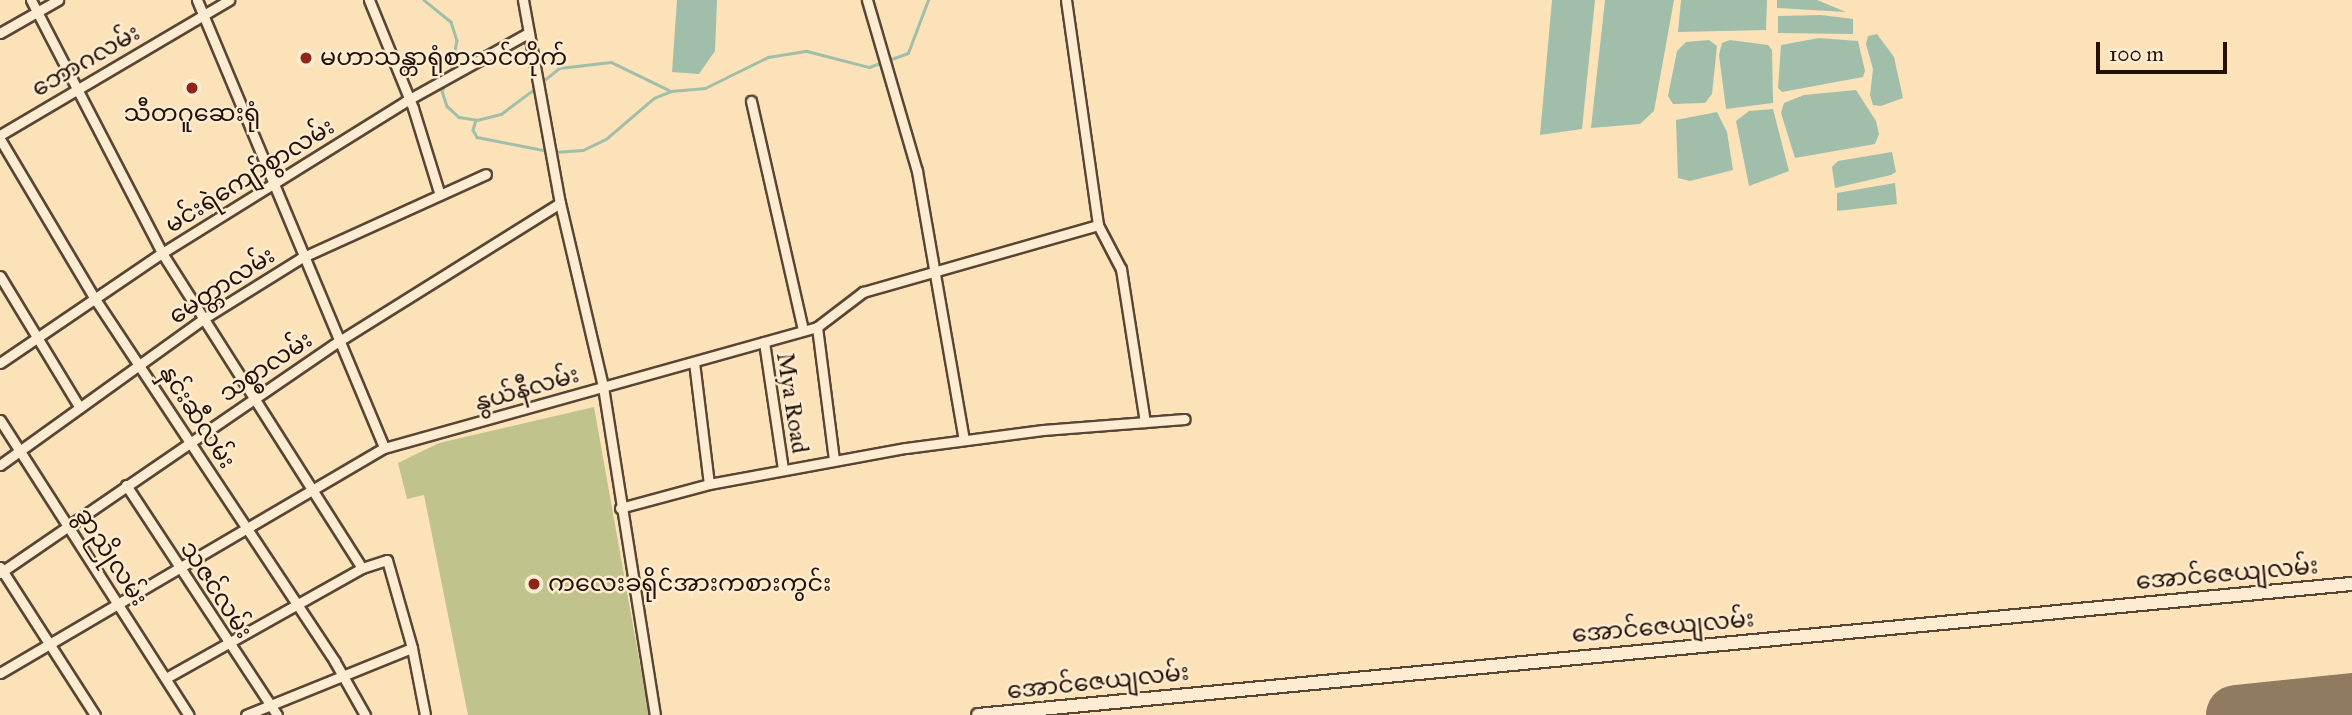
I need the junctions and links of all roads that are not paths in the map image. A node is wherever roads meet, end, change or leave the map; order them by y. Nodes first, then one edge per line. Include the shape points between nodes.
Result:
1 (31, 0) edge
2 (58, 0) edge
3 (197, 0) edge
4 (229, 0) edge
5 (369, 0) edge
6 (523, 0) edge
7 (867, 0) edge
8 (1066, 0) edge
9 (37, 11) junction
10 (204, 16) junction
11 (0, 33) edge
12 (528, 33) junction
13 (76, 88) junction
14 (410, 100) junction
15 (751, 100) dead end
16 (0, 137) edge
17 (485, 174) dead end
18 (271, 185) junction
19 (439, 192) junction
20 (560, 203) junction
21 (1098, 226) junction
22 (162, 253) junction
23 (301, 258) junction
24 (938, 273) junction
25 (0, 276) edge
26 (95, 299) junction
27 (203, 319) junction
28 (817, 327) junction
29 (803, 330) junction
30 (37, 337) junction
31 (764, 342) junction
32 (336, 343) junction
33 (694, 362) junction
34 (0, 363) edge
35 (140, 364) junction
36 (603, 387) junction
37 (254, 399) junction
38 (80, 408) junction
39 (1185, 419) dead end
40 (0, 420) edge
41 (1144, 422) junction
42 (964, 439) junction
43 (189, 440) junction
44 (384, 448) junction
45 (19, 452) junction
46 (834, 460) junction
47 (0, 465) edge
48 (783, 469) junction
49 (709, 484) junction
50 (126, 485) junction
51 (311, 490) junction
52 (620, 508) junction
53 (68, 526) junction
54 (245, 527) junction
55 (177, 566) junction
56 (362, 568) junction
57 (1, 570) edge
58 (2352, 584) edge
59 (119, 603) junction
60 (296, 603) junction
61 (47, 644) junction
62 (228, 644) junction
63 (412, 648) junction
64 (0, 673) edge
65 (343, 676) junction
66 (166, 678) junction
67 (271, 706) junction
68 (95, 715) edge
69 (189, 715) edge
70 (246, 715) edge
71 (277, 715) edge
72 (365, 715) edge
73 (425, 715) edge
74 (655, 715) edge
75 (978, 715) edge

1 - 9 street
2 - 9 street
3 - 10 street
4 - 10 street, ဘောဂလမ်း
5 - 14 street
6 - 12 street
7 - 24 street via 884,72 917,170
8 - 21 street
9 - 11 street
9 - 13 street
10 - 13 street, ဘောဂလမ်း
10 - 18 street
12 - 14 street, မင်းရဲကျော်စွာလမ်း
12 - 20 street
13 - 16 street, ဘောဂလမ်း
13 - 22 street
14 - 18 street, မင်းရဲကျော်စွာလမ်း
14 - 19 street
15 - 29 street
16 - 26 street, နှင်းဆီလမ်း
17 - 19 street, မေတ္တာလမ်း
18 - 22 street, မင်းရဲကျော်စွာလမ်း
18 - 23 street
19 - 23 street, မေတ္တာလမ်း
20 - 32 street, သစ္စာလမ်း
20 - 36 street
21 - 24 street, နွယ်နီလမ်း
21 - 41 street via 1121,269
22 - 26 street, မင်းရဲကျော်စွာလမ်း
22 - 27 street
23 - 27 street, မေတ္တာလမ်း
23 - 32 street
24 - 28 street, နွယ်နီလမ်း via 863,292
24 - 42 street
25 - 30 street
26 - 30 street, မင်းရဲကျော်စွာလမ်း
26 - 35 street, နှင်းဆီလမ်း
27 - 35 street, မေတ္တာလမ်း
27 - 37 street
28 - 29 street, နွယ်နီလမ်း
28 - 46 street
29 - 31 street, နွယ်နီလမ်း
30 - 34 street, မင်းရဲကျော်စွာလမ်း
30 - 38 street
31 - 33 street, နွယ်နီလမ်း
31 - 48 street, Mya Road
32 - 37 street, သစ္စာလမ်း
32 - 44 street
33 - 36 street, နွယ်နီလမ်း
33 - 49 street
35 - 38 street, မေတ္တာလမ်း
35 - 43 street, နှင်းဆီလမ်း
36 - 44 street, နွယ်နီလမ်း
36 - 52 street
37 - 43 street, သစ္စာလမ်း
37 - 51 street
38 - 45 street, မေတ္တာလမ်း
39 - 41 street
40 - 45 street, ခွာညိုလမ်း
41 - 42 street
42 - 46 street
43 - 50 street, သစ္စာလမ်း
43 - 54 street, နှင်းဆီလမ်း
44 - 51 street, နွယ်နီလမ်း
45 - 47 street, မေတ္တာလမ်း
45 - 53 street, ခွာညိုလမ်း
46 - 48 street
48 - 49 street
49 - 52 street
50 - 53 street, သစ္စာလမ်း
50 - 55 street, သဇင်လမ်း
51 - 54 street, နွယ်နီလမ်း
51 - 56 street
52 - 74 street
53 - 57 street, သစ္စာလမ်း
53 - 59 street, ခွာညိုလမ်း
54 - 55 street, နွယ်နီလမ်း
54 - 60 street, နှင်းဆီလမ်း
55 - 59 street, နွယ်နီလမ်း
55 - 62 street, သဇင်လမ်း
56 - 60 street
56 - 63 street via 390,563
57 - 61 street
58 - 75 street, အောင်ဇေယျလမ်း
59 - 61 street, နွယ်နီလမ်း
59 - 66 street, ခွာညိုလမ်း
60 - 62 street
60 - 65 street, နှင်းဆီလမ်း
61 - 64 street, နွယ်နီလမ်း
61 - 68 street
62 - 66 street
62 - 67 street, သဇင်လမ်း
63 - 65 street via 382,656
63 - 73 street
65 - 67 street
65 - 72 street, နှင်းဆီလမ်း
66 - 69 street, ခွာညိုလမ်း
67 - 70 street
67 - 71 street, သဇင်လမ်း

